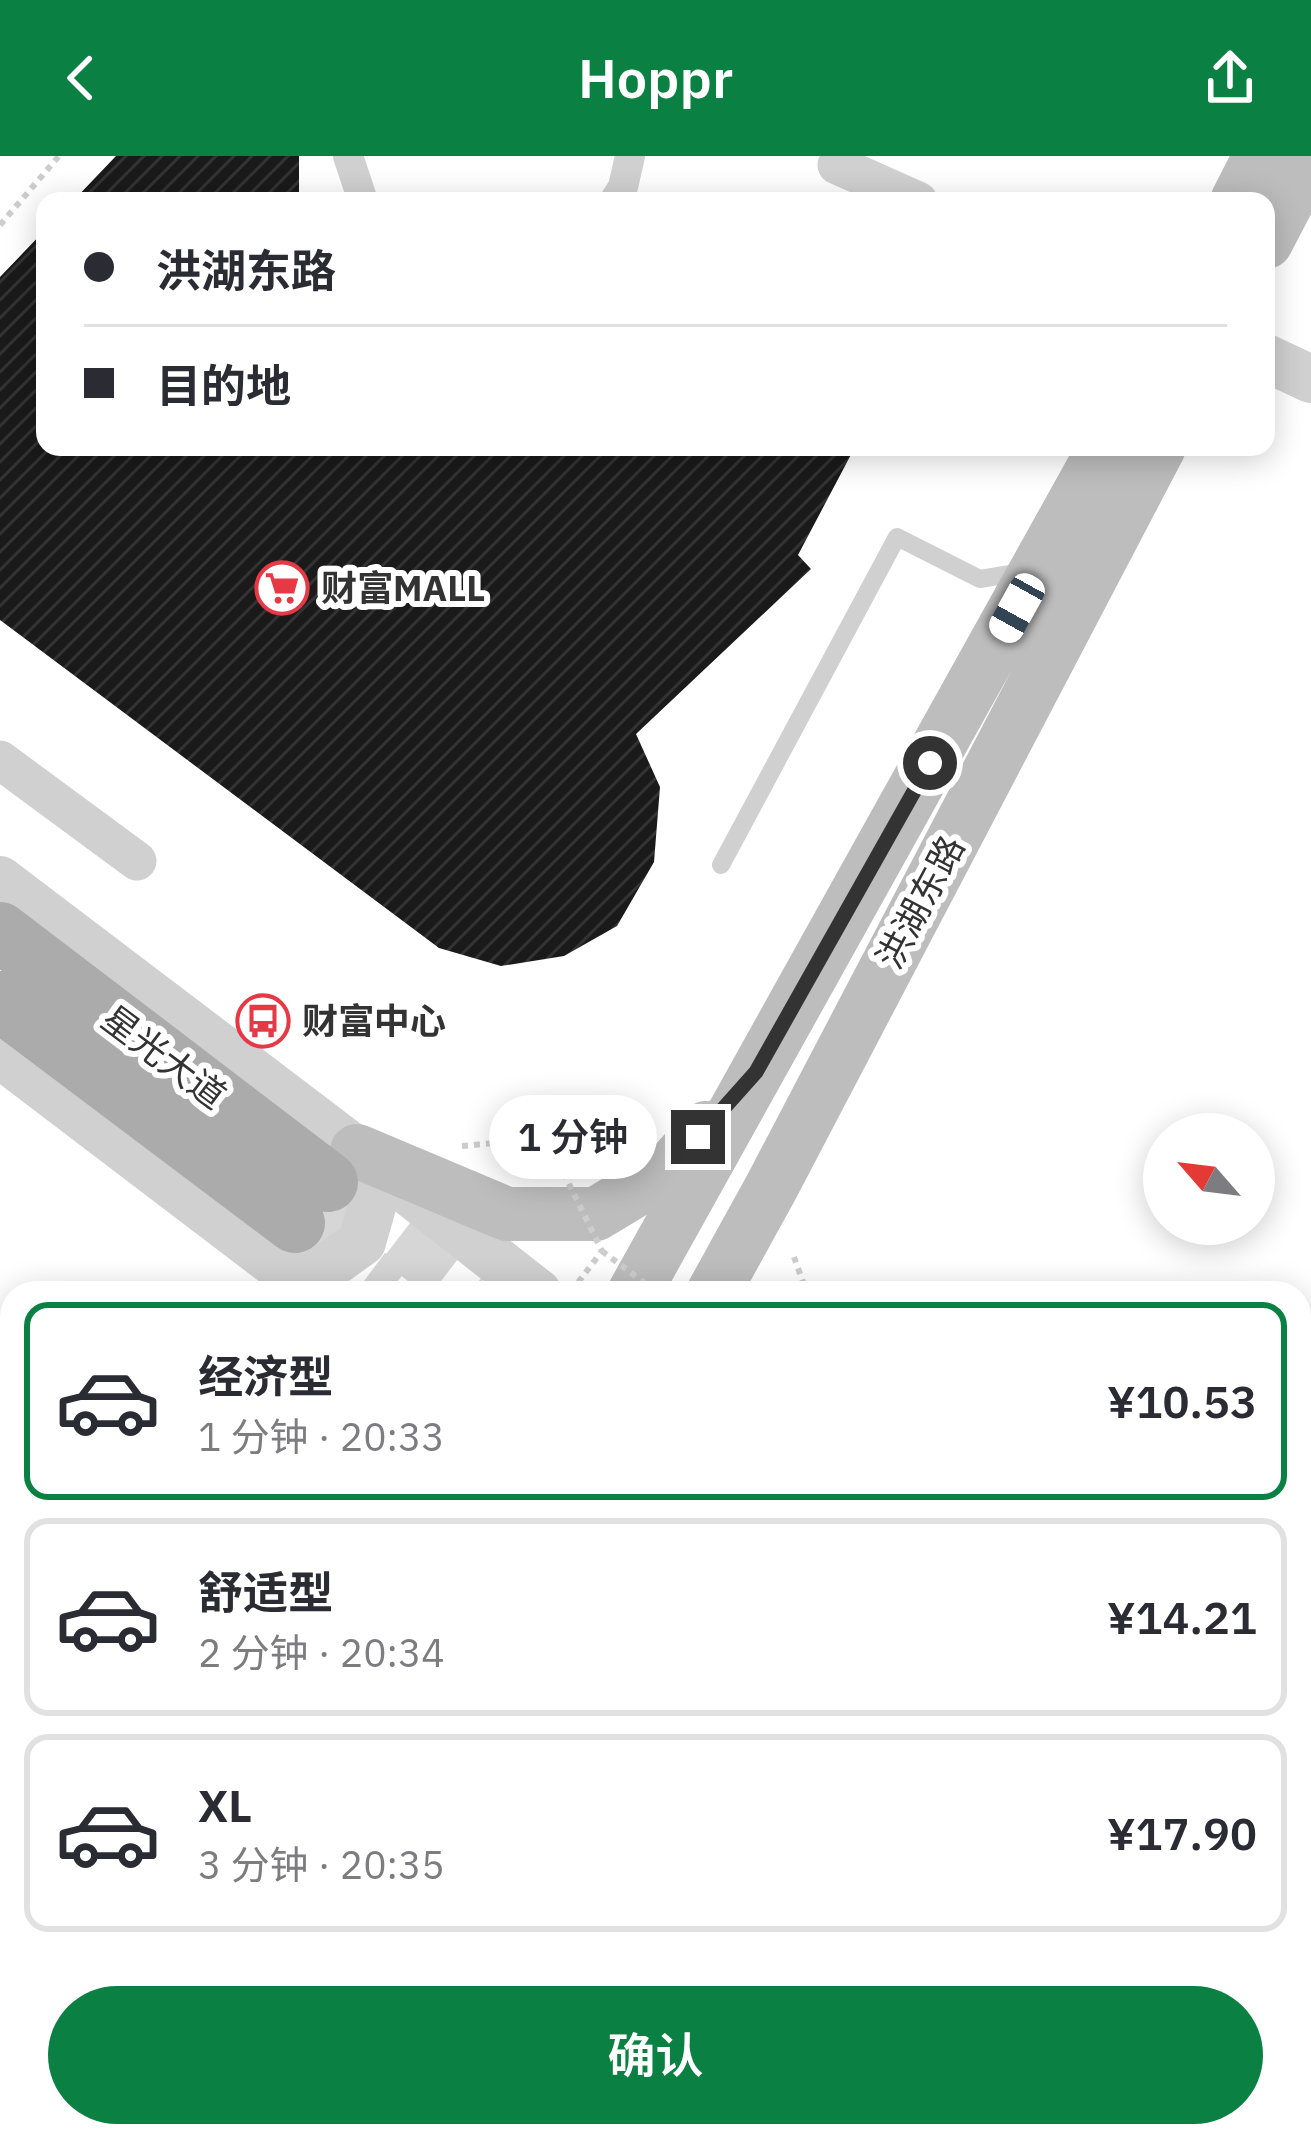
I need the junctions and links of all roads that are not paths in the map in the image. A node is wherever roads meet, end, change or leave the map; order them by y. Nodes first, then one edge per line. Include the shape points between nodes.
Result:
1 (348, 156) edge
2 (630, 156) edge
3 (1260, 156) edge
4 (1311, 156) edge
5 (824, 161) edge
6 (361, 192) edge
7 (620, 192) edge
8 (897, 192) edge
9 (1242, 192) edge
10 (1275, 225) edge
11 (1275, 362) edge
12 (1311, 379) edge
13 (1100, 456) edge
14 (1154, 456) edge
15 (1039, 569) junction
16 (0, 760) edge
17 (137, 860) dead end
18 (721, 865) dead end
19 (0, 880) edge
20 (0, 932) edge
21 (0, 1001) edge
22 (0, 1054) edge
23 (756, 1072) junction
24 (772, 1186) junction
25 (316, 1224) edge
26 (618, 1272) edge
27 (776, 1275) edge
28 (499, 1281) edge
29 (720, 1281) edge

1 - 6 street
2 - 7 street
3 - 9 main road
4 - 10 main road
5 - 8 street
11 - 12 street
13 - 15 main road, 洪湖东路
14 - 24 main road, 洪湖东路
15 - 18 lane via 980,580 897,537
15 - 23 main road, 洪湖东路
16 - 17 street
19 - 25 street
20 - 25 main road, 星光大道
21 - 25 main road, 星光大道
22 - 25 street
23 - 25 main road via 669,1170 596,1214
23 - 26 main road, 洪湖东路
24 - 27 main road
24 - 29 main road, 洪湖东路
25 - 28 street

